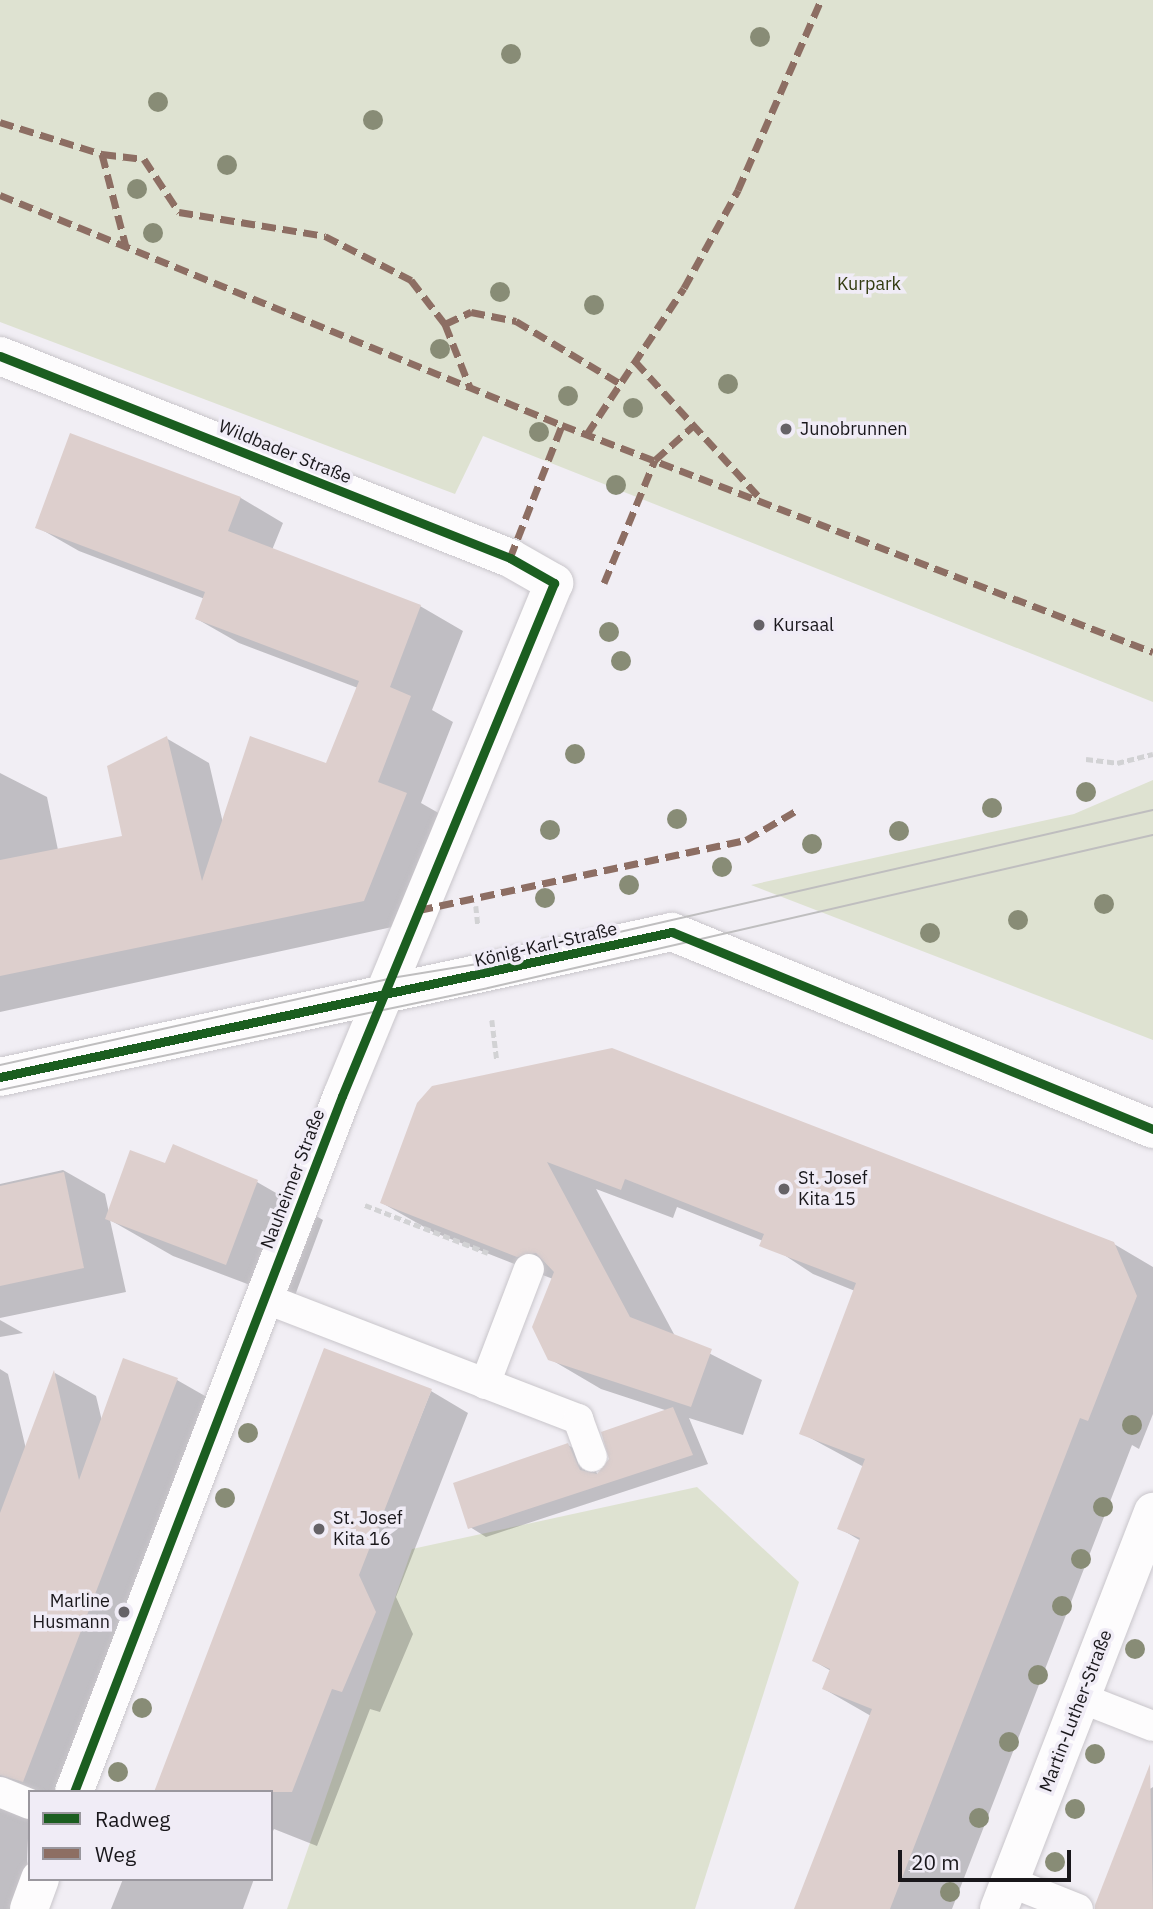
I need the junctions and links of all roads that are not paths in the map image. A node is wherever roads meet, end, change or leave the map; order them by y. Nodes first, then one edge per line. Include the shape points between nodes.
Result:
1 (0, 356) edge
2 (554, 583) joint
3 (385, 992) junction
4 (0, 1077) edge
5 (1153, 1129) edge
6 (529, 1269) road end
7 (264, 1298) junction
8 (485, 1384) junction
9 (592, 1457) dead end
10 (1153, 1512) edge
11 (1081, 1698) junction
12 (1153, 1726) edge
13 (75, 1790) edge
14 (0, 1792) edge
15 (28, 1803) edge
16 (39, 1881) edge
17 (1005, 1895) edge
18 (29, 1909) edge
19 (1078, 1909) edge

1 - 2 street, Wildbader Straße via 510,558
2 - 3 street, Nauheimer Straße
3 - 4 street, König-Karl-Straße
3 - 5 street, König-Karl-Straße via 672,932
3 - 7 street, Nauheimer Straße
6 - 8 lane
7 - 8 lane
7 - 13 street, Nauheimer Straße
8 - 9 lane via 579,1419
10 - 11 street, Martin-Luther-Straße
11 - 12 lane
11 - 17 street, Martin-Luther-Straße
14 - 15 lane
16 - 18 street
17 - 19 lane

